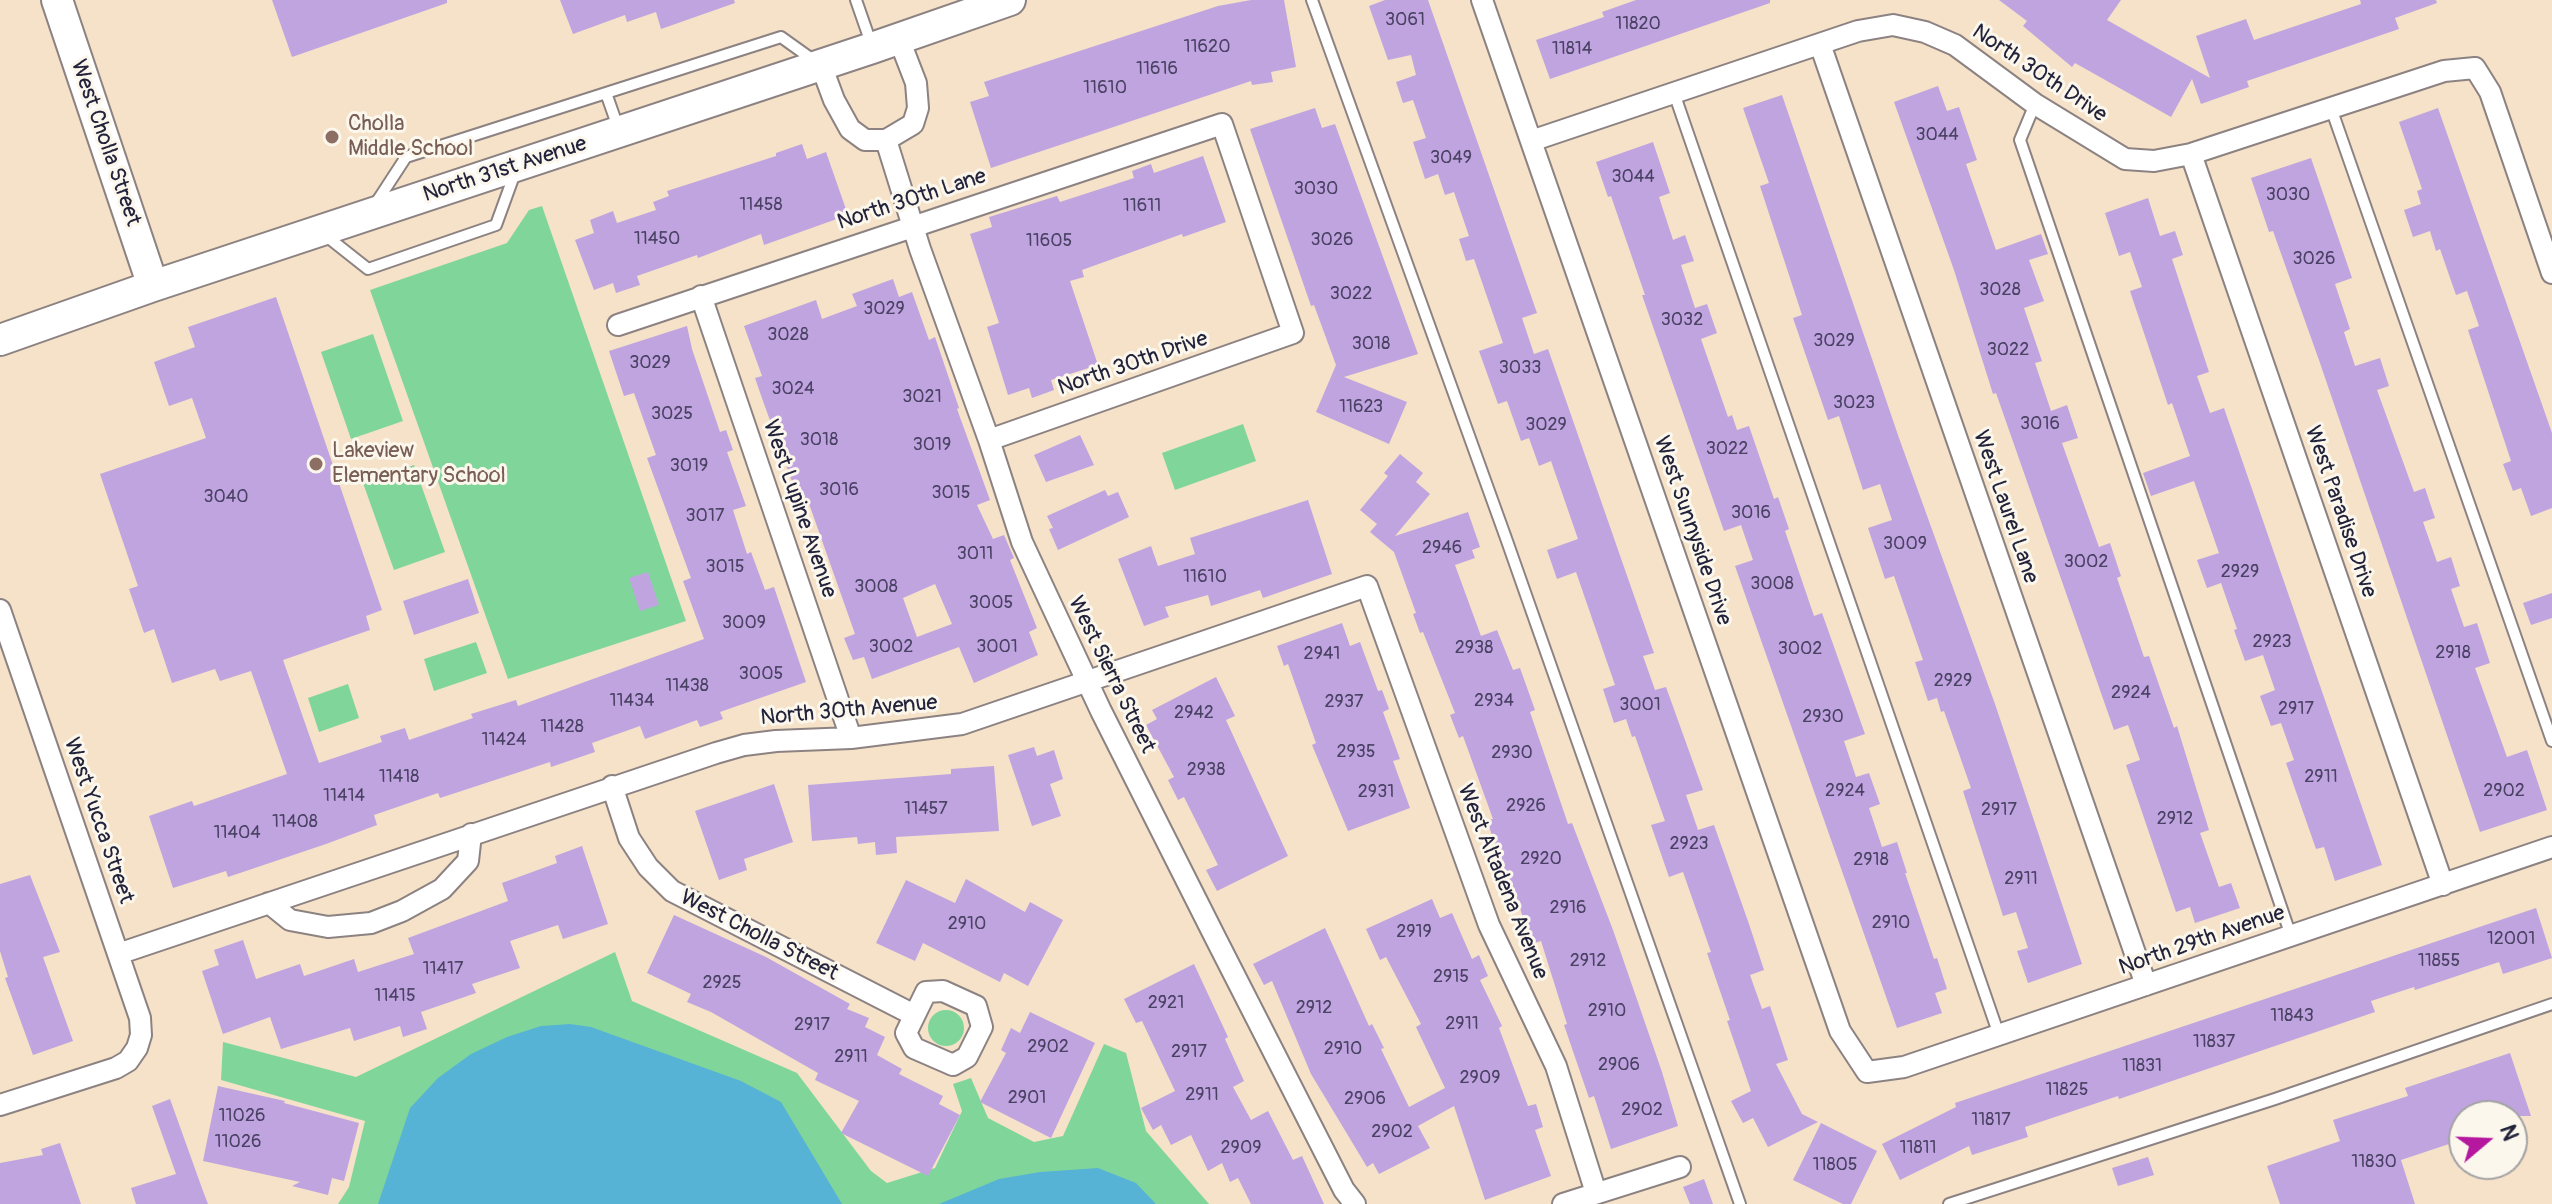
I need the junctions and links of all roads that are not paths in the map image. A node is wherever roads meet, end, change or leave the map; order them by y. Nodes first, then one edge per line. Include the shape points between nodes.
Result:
1 (57, 0) edge
2 (856, 0) edge
3 (1007, 0) edge
4 (1312, 0) edge
5 (1487, 1) edge
6 (886, 44) junction
7 (1820, 44) junction
8 (821, 65) junction
9 (606, 93) junction
10 (1674, 93) junction
11 (2035, 104) junction
12 (2331, 108) junction
13 (619, 132) junction
14 (886, 140) junction
15 (1531, 141) junction
16 (2191, 154) junction
17 (518, 166) junction
18 (369, 215) junction
19 (913, 225) junction
20 (320, 231) junction
21 (2552, 273) edge
22 (153, 286) junction
23 (701, 296) junction
24 (618, 325) dead end
25 (1293, 333) joint
26 (0, 340) edge
27 (989, 440) junction
28 (1367, 586) joint
29 (0, 610) edge
30 (1086, 681) junction
31 (851, 738) junction
32 (2552, 741) edge
33 (612, 786) junction
34 (471, 834) junction
35 (2552, 847) edge
36 (2443, 885) junction
37 (269, 903) junction
38 (2291, 936) junction
39 (118, 954) junction
40 (2146, 985) junction
41 (2552, 1004) edge
42 (914, 1015) dead end
43 (1999, 1035) junction
44 (1867, 1072) joint
45 (0, 1105) edge
46 (1680, 1167) dead end
47 (1596, 1193) junction
48 (1355, 1204) edge
49 (1563, 1204) edge
50 (1740, 1204) edge
51 (1949, 1204) edge

1 - 22 street, West Cholla Street
2 - 6 lane
3 - 6 street, North 31st Avenue
4 - 50 lane
5 - 15 street, West Sunnyside Drive
6 - 8 street, North 31st Avenue
6 - 14 street via 916,83 918,108 913,124
7 - 10 street, North 30th Drive
7 - 11 street, North 30th Drive via 1893,25 1925,32 1955,45
7 - 40 street, West Laurel Lane
8 - 9 lane via 781,37
8 - 13 street, North 31st Avenue
8 - 14 street via 850,129 865,140
9 - 13 lane
9 - 18 lane via 406,157
10 - 15 street, North 30th Drive
10 - 43 lane
11 - 16 street, North 30th Drive via 2125,159 2154,161
11 - 38 lane via 2020,140
12 - 16 street, North 30th Drive
12 - 21 street, North 30th Drive via 2444,71 2475,68 2490,92
12 - 32 lane
13 - 17 street, North 31st Avenue
14 - 19 street, West Sierra Street
15 - 44 street, West Sunnyside Drive via 1840,1031
16 - 36 street, West Paradise Drive
17 - 18 street, North 31st Avenue
17 - 20 lane via 496,225 368,269
18 - 20 street, North 31st Avenue
19 - 23 street, North 30th Lane
19 - 25 street, North 30th Lane via 1222,124
19 - 27 street, West Sierra Street
20 - 22 street, North 31st Avenue
22 - 26 street, North 31st Avenue
23 - 24 street, North 30th Lane
23 - 31 street, West Lupine Avenue
25 - 27 street, North 30th Drive
27 - 30 street, West Sierra Street via 1022,542
28 - 30 street, North 30th Avenue
28 - 47 street, West Altadena Avenue via 1479,900 1556,1066
29 - 39 street, West Yucca Street
30 - 31 street, North 30th Avenue via 962,724
30 - 48 street, West Sierra Street
31 - 33 street, North 30th Avenue via 744,745
33 - 34 street, North 30th Avenue
33 - 42 street, West Cholla Street via 629,838 672,891
34 - 37 street, North 30th Avenue
34 - 37 street via 468,861 442,889 371,923 328,927 290,920
35 - 36 street, North 29th Avenue
36 - 38 street, North 29th Avenue
37 - 39 street, North 30th Avenue
38 - 40 street, North 29th Avenue
39 - 45 street, West Yucca Street via 140,1018 141,1035 128,1061
40 - 43 street, North 29th Avenue
41 - 51 lane
43 - 44 street, North 29th Avenue via 1904,1067
46 - 47 street
47 - 49 street

